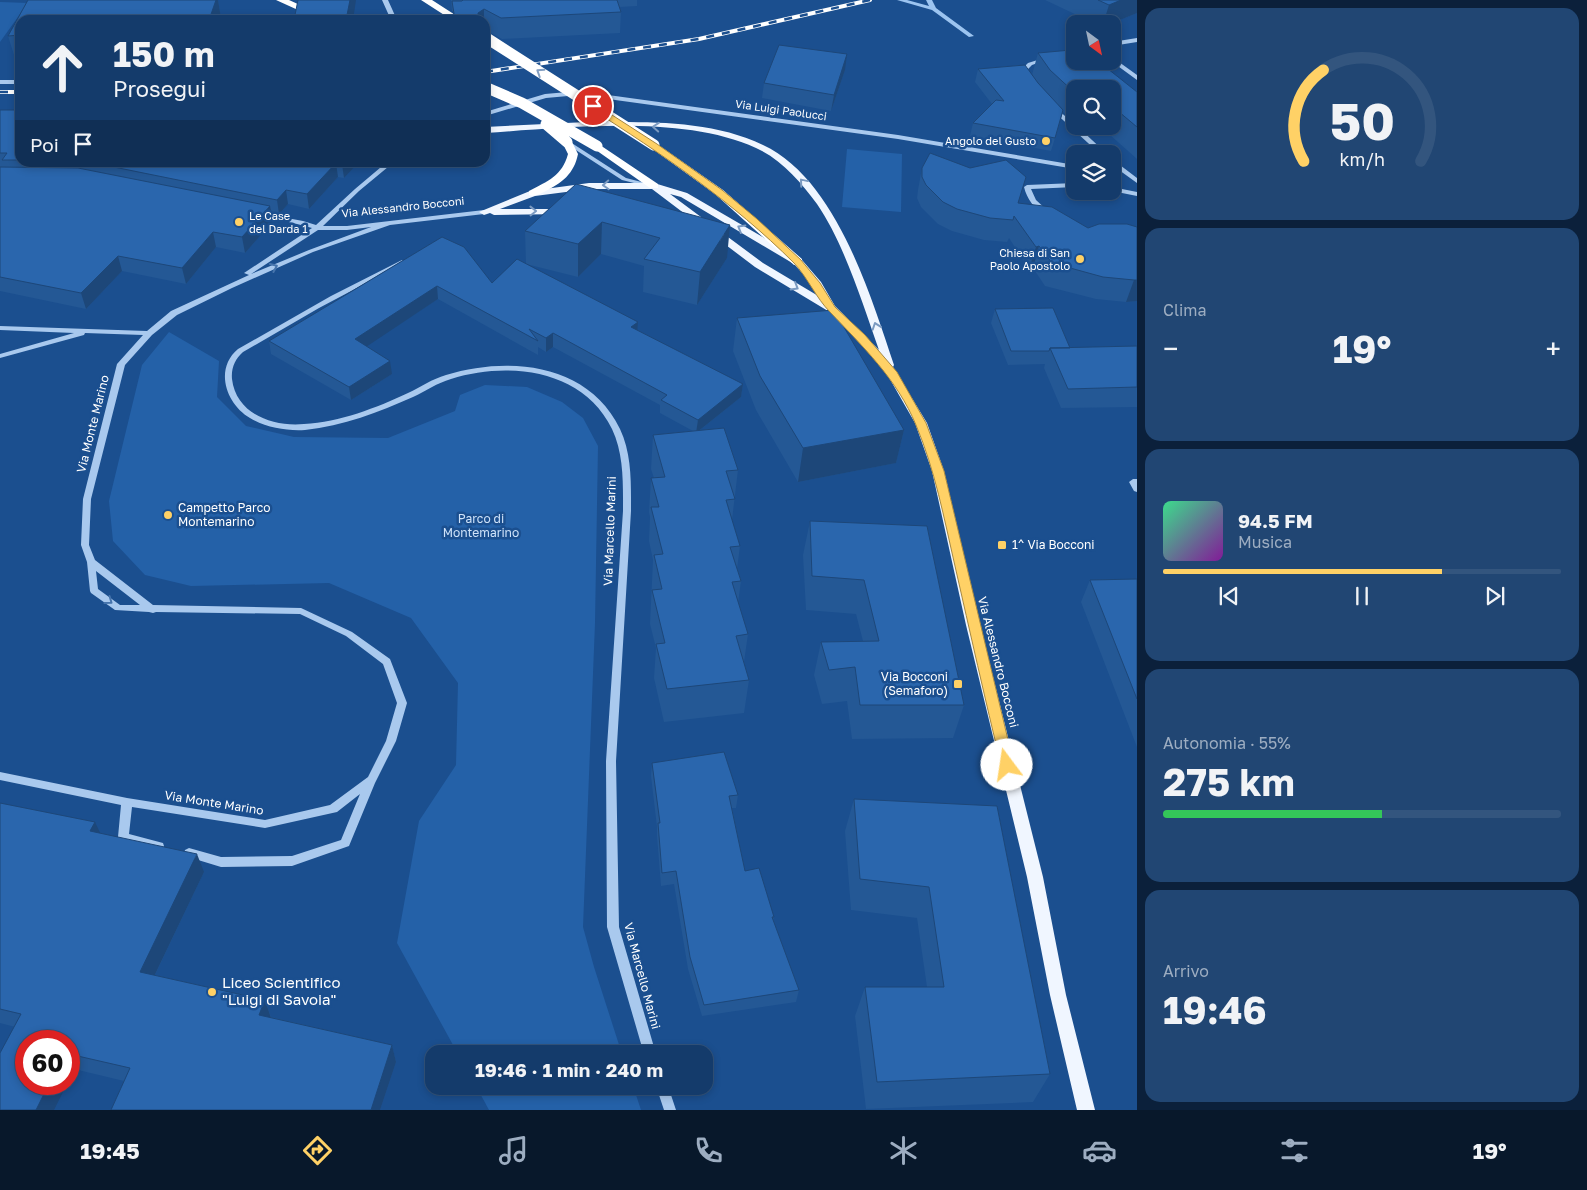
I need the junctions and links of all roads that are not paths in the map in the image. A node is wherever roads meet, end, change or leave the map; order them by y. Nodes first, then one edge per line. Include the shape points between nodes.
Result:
1 (280, 0) edge
2 (385, 0) edge
3 (426, 0) edge
4 (316, 15) edge
5 (392, 15) edge
6 (450, 15) edge
7 (490, 40) edge
8 (1137, 40) edge
9 (1121, 43) edge
10 (1050, 58) edge
11 (1121, 66) edge
12 (1137, 78) edge
13 (1025, 80) edge
14 (0, 82) edge
15 (15, 82) edge
16 (490, 89) edge
17 (522, 103) junction
18 (1051, 106) edge
19 (490, 112) edge
20 (490, 130) edge
21 (567, 142) junction
22 (1093, 145) edge
23 (1066, 166) edge
24 (385, 167) edge
25 (1121, 168) edge
26 (1137, 181) edge
27 (654, 186) junction
28 (1066, 186) edge
29 (1121, 191) edge
30 (533, 193) junction
31 (1137, 194) edge
32 (484, 212) junction
33 (575, 212) edge
34 (258, 213) edge
35 (1052, 217) edge
36 (389, 223) junction
37 (317, 228) junction
38 (702, 236) edge
39 (412, 256) edge
40 (798, 262) junction
41 (759, 265) junction
42 (229, 286) junction
43 (832, 308) junction
44 (0, 328) edge
45 (91, 331) junction
46 (149, 333) junction
47 (0, 356) edge
48 (892, 372) junction
49 (1137, 482) edge
50 (1137, 489) edge
51 (91, 562) junction
52 (154, 610) junction
53 (0, 776) edge
54 (372, 780) junction
55 (127, 802) junction
56 (647, 1045) edge
57 (665, 1095) edge
58 (670, 1110) edge
59 (1086, 1110) edge

1 - 4 highway
2 - 5 street
3 - 6 highway
40 -> 7 highway, bridge via 719,192
8 - 9 street
10 - 13 street via 1030,64 1023,71
11 - 12 street
14 - 15 street
16 - 17 highway, bridge
17 - 21 highway, bridge
17 - 27 highway, bridge via 597,146
18 - 22 street
19 - 23 street, Via Luigi Paolucci via 544,96 580,93 868,133
48 -> 20 main road via 866,296 829,216 799,176 761,147 716,134 636,126
21 - 27 street via 624,179
21 - 30 highway via 573,154 571,169
24 - 37 street, Via Monte Marino
25 - 26 street
27 -> 30 main road via 589,186
40 -> 27 main road via 684,195
27 - 41 main road, Via Alessandro Bocconi
28 - 35 street via 1027,187 1028,194 1039,208
29 - 31 street
30 - 32 main road
32 -> 33 main road
32 - 36 street, Via Alessandro Bocconi
34 - 37 street, Via Alessandro Bocconi
36 - 37 street, Via Alessandro Bocconi
42 -> 36 street, Via Monte Marino
37 - 42 street, Via Monte Marino
38 - 41 main road
39 - 56 street, Via Marcello Marini via 277,329 234,357 227,375 233,397 247,414 274,425 304,427 337,422 378,408 447,377 479,368 512,366 558,375 580,388 602,408 616,428 626,470 627,511 611,762 613,927
40 - 43 main road, Via Alessandro Bocconi
41 -> 43 main road, Via Alessandro Bocconi
42 - 46 street, Via Monte Marino via 174,313
43 - 48 main road, Via Alessandro Bocconi
44 - 45 street
45 - 46 street
45 - 47 street
46 - 51 street, Via Monte Marino via 121,364 89,489 85,545
48 - 59 main road, Via Alessandro Bocconi via 920,423 938,471 1035,878 1058,995
49 - 50 street via 1133,482
51 - 52 street
51 -> 52 street, Via Monte Marino via 94,591 118,608
52 - 54 street, Via Monte Marino via 301,612 349,634 387,662 402,704 391,741
53 - 55 street, Via Monte Marino
54 - 55 street, Via Monte Marino via 332,809 264,824
54 - 55 street via 345,843 292,861 221,862 123,837
57 - 58 street

